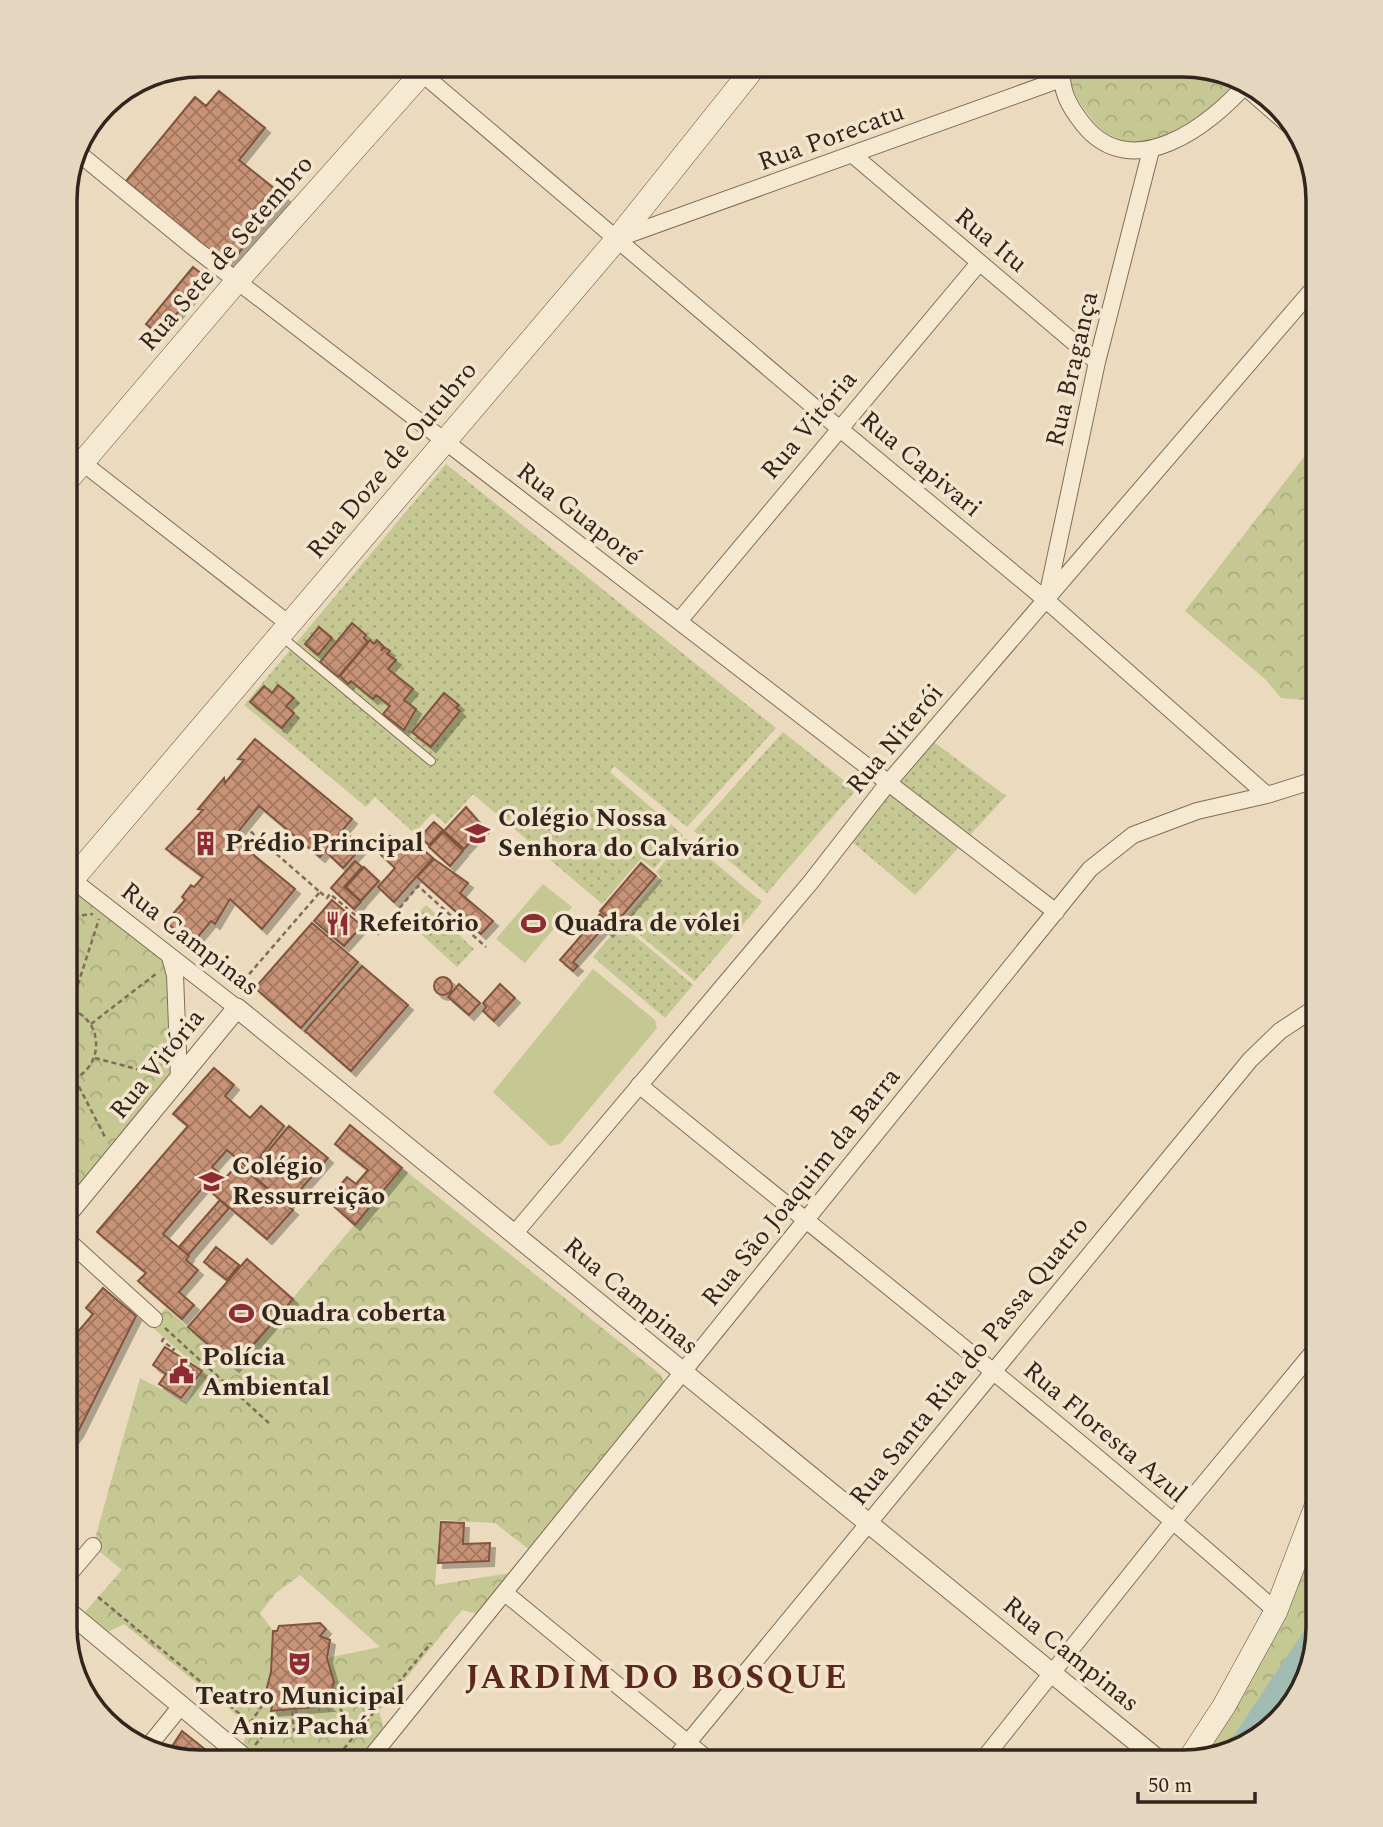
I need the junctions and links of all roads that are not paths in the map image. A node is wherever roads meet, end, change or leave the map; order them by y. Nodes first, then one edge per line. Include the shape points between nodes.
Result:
1 (415, 77) edge
2 (433, 77) edge
3 (742, 77) edge
4 (1048, 77) edge
5 (1062, 77) edge
6 (1239, 90) edge
7 (1151, 150) junction
8 (853, 155) junction
9 (84, 158) edge
10 (617, 239) junction
11 (979, 263) junction
12 (237, 281) junction
13 (1306, 297) edge
14 (1097, 362) junction
15 (840, 429) junction
16 (445, 441) junction
17 (77, 453) edge
18 (77, 458) edge
19 (1046, 600) junction
20 (679, 621) junction
21 (284, 630) junction
22 (431, 761) dead end
23 (888, 783) junction
24 (1306, 783) edge
25 (1268, 795) junction
26 (77, 869) edge
27 (77, 889) edge
28 (1056, 912) junction
29 (167, 962) junction
30 (232, 1004) junction
31 (1306, 1014) edge
32 (173, 1078) junction
33 (639, 1085) junction
34 (77, 1202) edge
35 (806, 1222) junction
36 (515, 1233) junction
37 (77, 1249) edge
38 (155, 1319) road end
39 (1306, 1360) edge
40 (993, 1371) junction
41 (681, 1373) junction
42 (1174, 1520) junction
43 (868, 1523) junction
44 (1306, 1532) edge
45 (93, 1546) dead end
46 (77, 1565) edge
47 (505, 1594) junction
48 (1276, 1611) junction
49 (77, 1619) edge
50 (1054, 1674) junction
51 (181, 1706) junction
52 (153, 1740) edge
53 (688, 1743) junction
54 (1196, 1749) edge
55 (244, 1750) edge
56 (377, 1750) edge
57 (682, 1750) edge
58 (696, 1750) edge
59 (991, 1750) edge
60 (1146, 1750) edge

1 - 12 main road, Rua Sete de Setembro
2 - 10 street, Rua Capivari
3 - 10 main road, Rua Doze de Outubro
4 - 8 street, Rua Porecatu
5 - 7 street via 1067,104 1090,133 1118,148
6 - 7 street via 1203,125
7 - 14 street, Rua Bragança
8 - 10 street, Rua Porecatu
8 - 11 street, Rua Itu
9 - 12 street, Rua Guaporé
10 - 15 street, Rua Capivari
10 - 16 main road, Rua Doze de Outubro
11 - 14 street, Rua Itu
11 - 15 street, Rua Vitória
12 - 16 street, Rua Guaporé
12 - 17 main road, Rua Sete de Setembro
13 - 19 street, Rua Niterói
14 - 19 street, Rua Bragança
15 - 19 street, Rua Capivari
15 - 20 street, Rua Vitória
16 - 20 street, Rua Guaporé
16 - 21 main road, Rua Doze de Outubro
18 - 21 street
19 - 23 street, Rua Niterói
19 - 25 street, Rua Capivari
20 - 23 street, Rua Guaporé
21 - 22 lane
21 - 26 main road, Rua Doze de Outubro
23 - 28 street, Rua Guaporé
23 - 33 street, Rua Niterói
24 - 25 street, Rua São Joaquim da Barra
25 - 28 street, Rua São Joaquim da Barra via 1197,811 1133,835 1090,869
27 - 29 street, Rua Campinas
28 - 35 street, Rua São Joaquim da Barra
29 - 30 street, Rua Campinas
29 - 32 street via 175,975
30 - 32 street, Rua Vitória
30 - 36 street, Rua Campinas
31 - 40 street, Rua Santa Rita do Passa Quatro via 1250,1060
32 - 34 street, Rua Vitória
33 - 35 street, Rua Floresta Azul
33 - 36 street, Rua Niterói
35 - 40 street, Rua Floresta Azul
35 - 41 street, Rua São Joaquim da Barra
36 - 41 street, Rua Campinas
37 - 38 street
39 - 42 street
40 - 42 street, Rua Floresta Azul
40 - 43 street, Rua Santa Rita do Passa Quatro
41 - 43 street, Rua Campinas
41 - 47 street, Rua São Joaquim da Barra
42 - 48 street, Rua Floresta Azul
42 - 50 street
43 - 50 street, Rua Campinas
43 - 53 street, Rua Santa Rita do Passa Quatro
44 - 48 main road
45 - 46 street
47 - 53 street
47 - 56 street, Rua São Joaquim da Barra
48 - 54 main road
49 - 51 street
50 - 59 street
50 - 60 street, Rua Campinas
51 - 52 street
51 - 55 street
53 - 57 street, Rua Santa Rita do Passa Quatro
53 - 58 street

